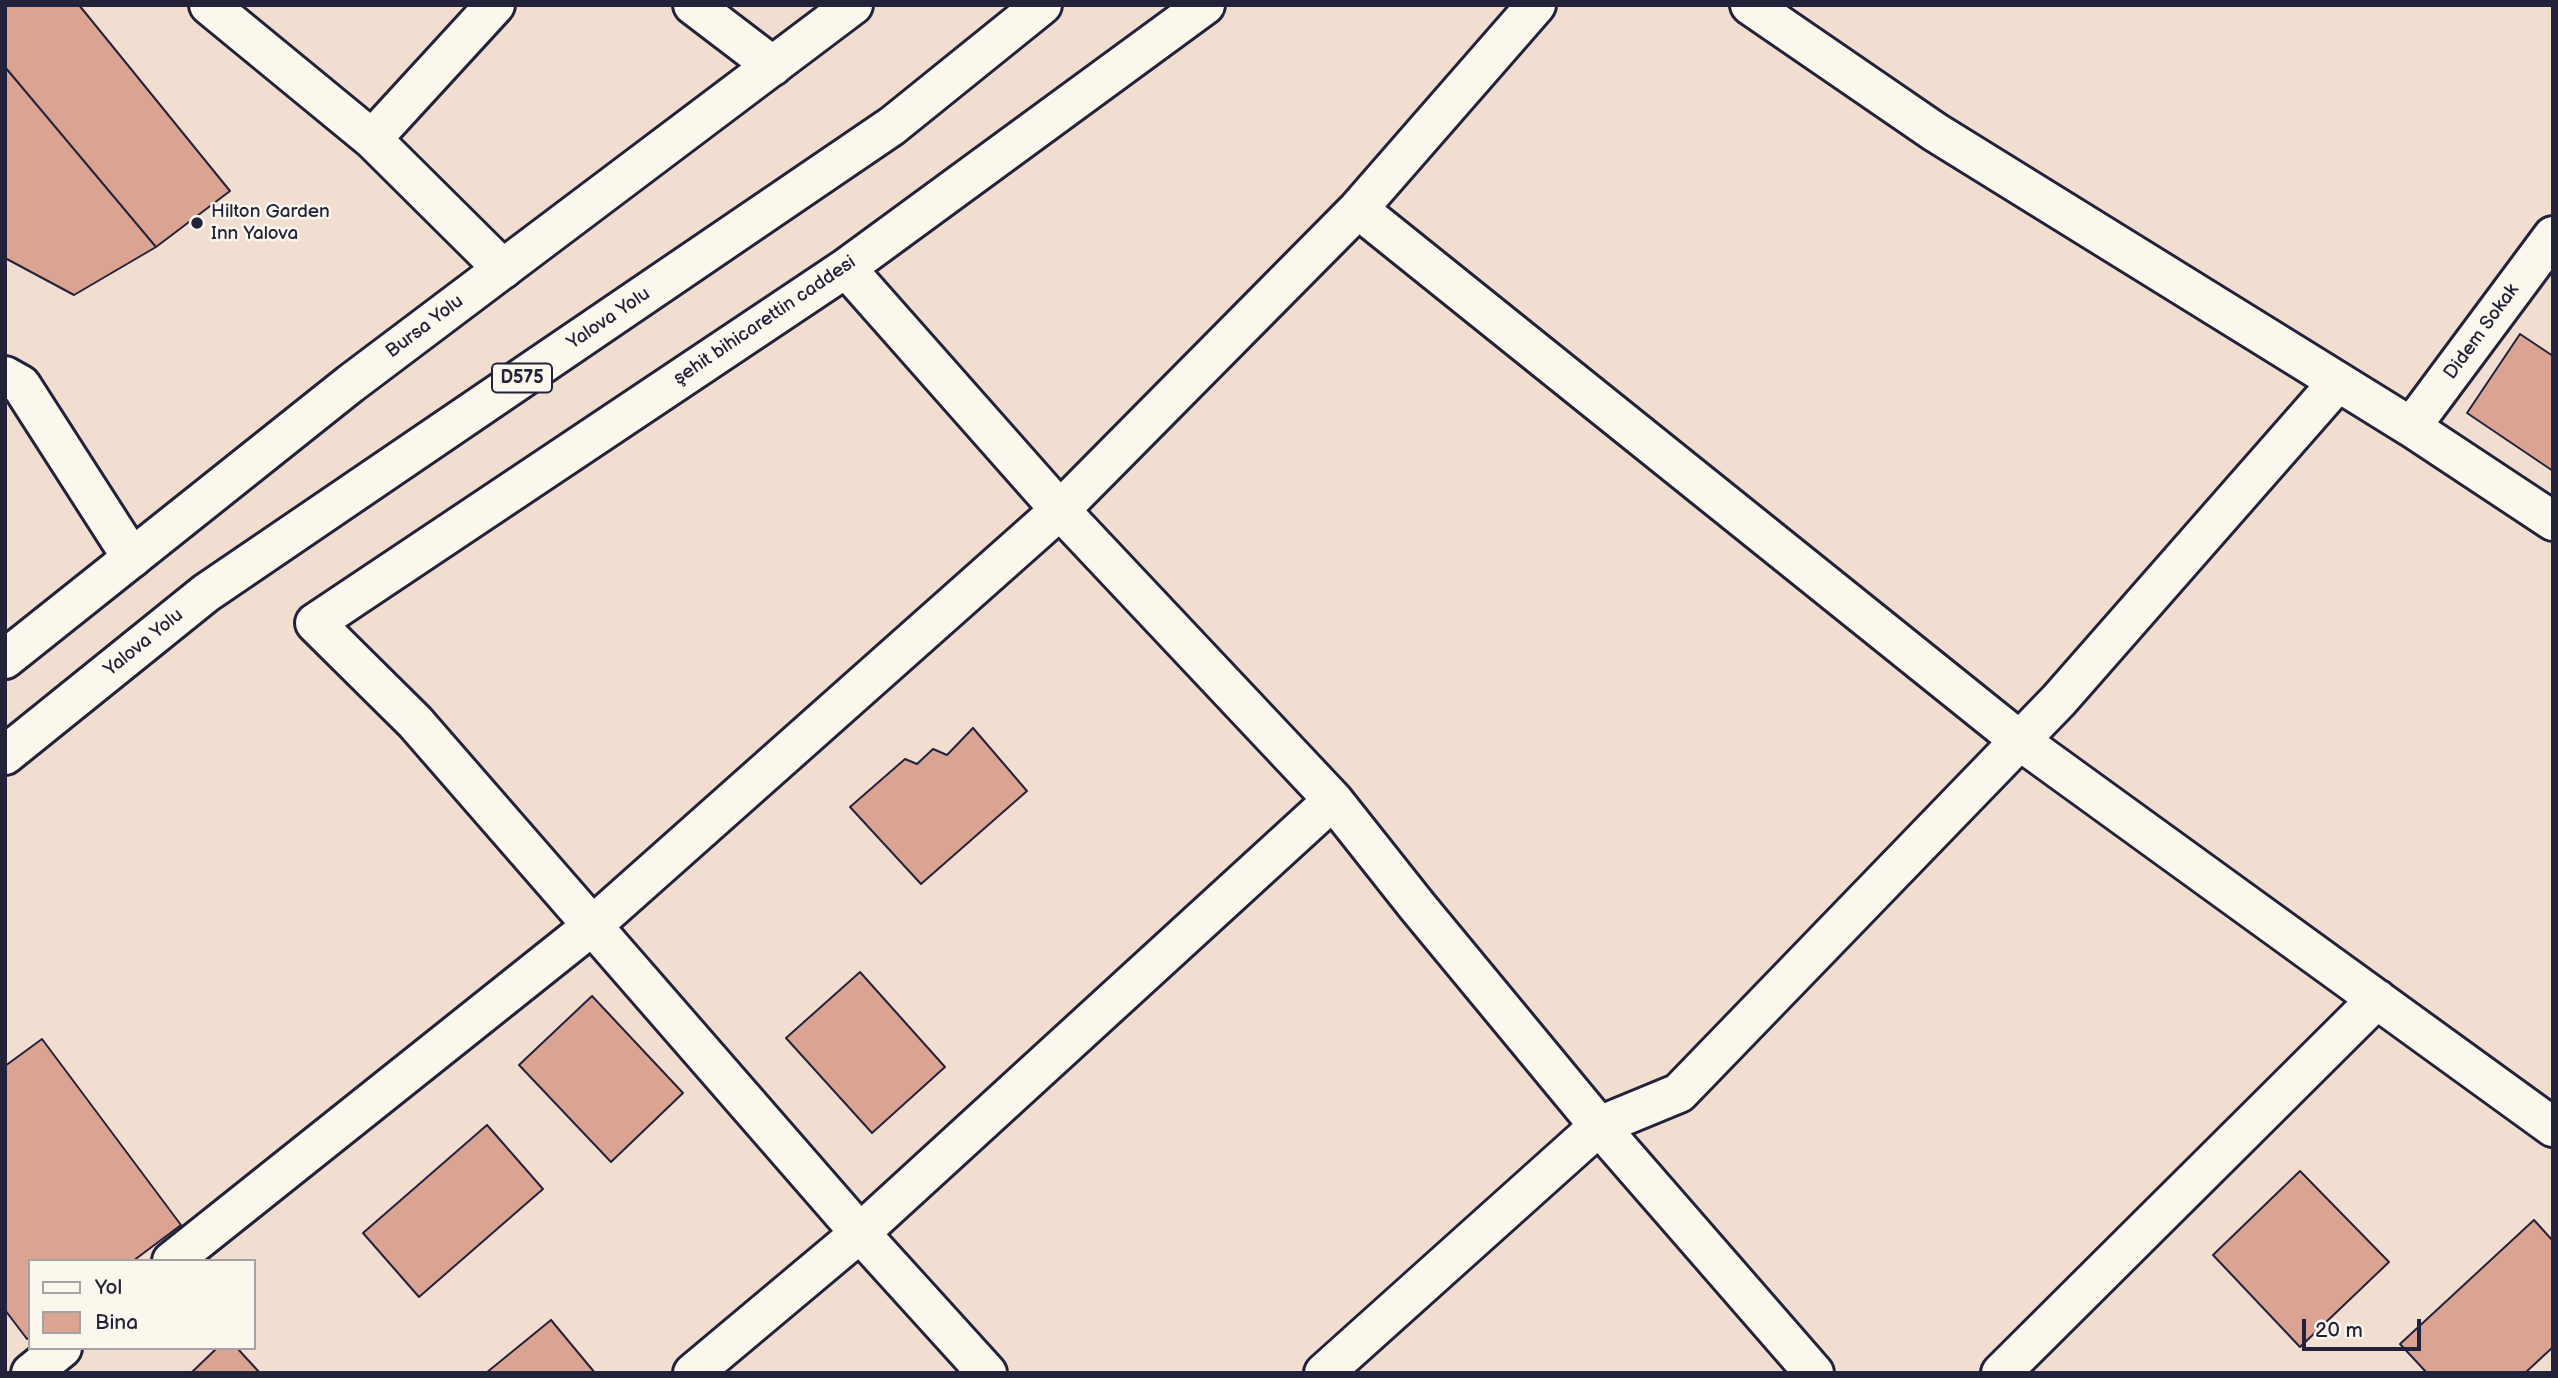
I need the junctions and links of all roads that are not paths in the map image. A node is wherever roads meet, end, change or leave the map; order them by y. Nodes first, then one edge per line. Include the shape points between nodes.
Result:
1 (209, 5) edge
2 (495, 5) edge
3 (693, 5) edge
4 (853, 5) edge
5 (1042, 5) edge
6 (1205, 5) edge
7 (1536, 5) edge
8 (1750, 5) edge
9 (773, 66) junction
10 (372, 139) junction
11 (1358, 209) junction
12 (2553, 236) edge
13 (846, 268) junction
14 (503, 269) junction
15 (5, 376) edge
16 (2339, 382) junction
17 (2411, 427) junction
18 (1060, 510) junction
19 (2553, 521) edge
20 (132, 558) junction
21 (5, 659) edge
22 (2019, 740) junction
23 (5, 755) edge
24 (1333, 800) junction
25 (592, 926) junction
26 (2377, 999) junction
27 (1599, 1126) junction
28 (2553, 1127) edge
29 (860, 1233) junction
30 (175, 1259) edge
31 (60, 1350) edge
32 (32, 1373) edge
33 (693, 1373) edge
34 (987, 1373) edge
35 (1324, 1373) edge
36 (1814, 1373) edge
37 (2001, 1373) edge

1 - 10 main road
2 - 10 main road
3 - 9 main road
4 - 9 main road, Bursa Yolu
5 - 23 main road, Yalova Yolu / D575 via 892,126 206,593
6 - 13 main road, şehit bihicarettin caddesi
7 - 11 main road
8 - 16 main road via 1935,132
9 - 14 main road, Bursa Yolu
10 - 14 main road
11 - 18 main road
11 - 22 main road
12 - 17 main road, Didem Sokak
13 - 18 main road
13 - 25 main road, şehit bihicarettin caddesi via 315,623 415,722
14 - 20 main road, Bursa Yolu
15 - 20 main road via 21,385
16 - 17 main road
16 - 22 main road
17 - 19 main road
18 - 24 main road
18 - 25 main road
20 - 21 main road, Bursa Yolu
22 - 26 main road
22 - 27 main road via 1679,1093
24 - 27 main road
24 - 29 main road
25 - 29 main road
25 - 30 main road
26 - 28 main road
26 - 37 main road
27 - 35 main road
27 - 36 main road
29 - 33 main road
29 - 34 main road
31 - 32 main road

